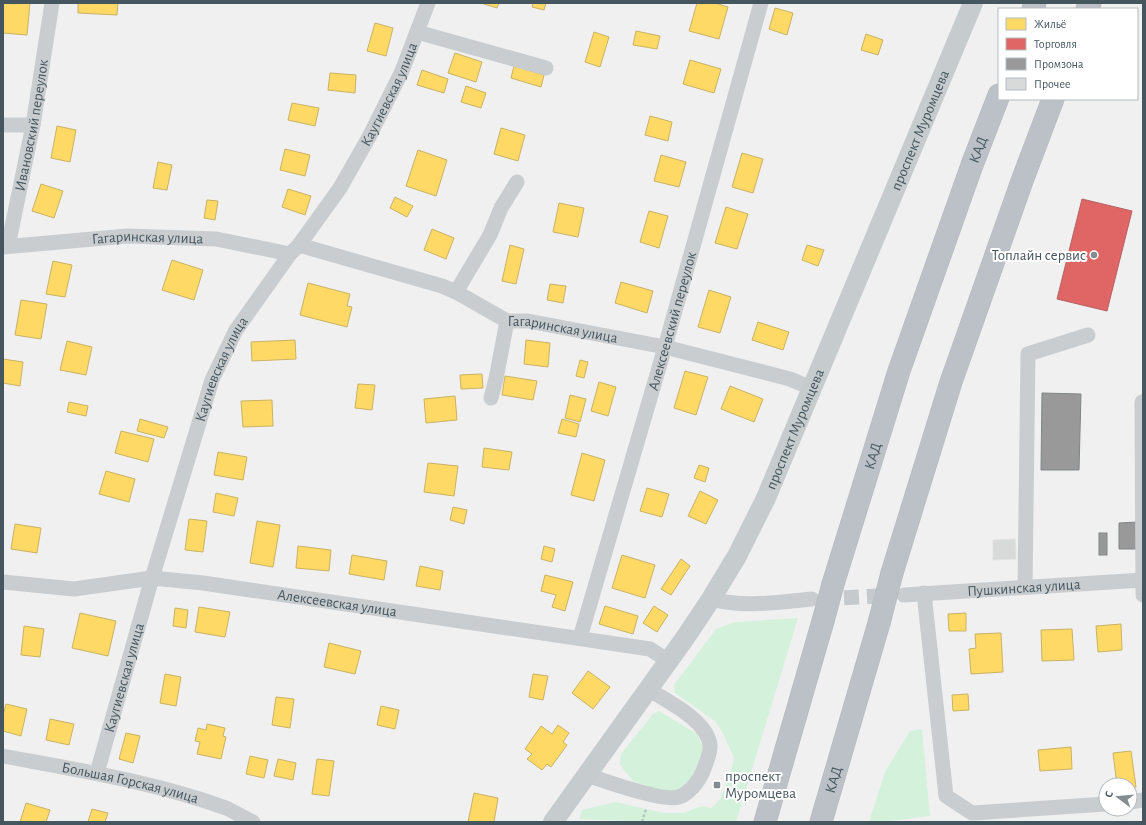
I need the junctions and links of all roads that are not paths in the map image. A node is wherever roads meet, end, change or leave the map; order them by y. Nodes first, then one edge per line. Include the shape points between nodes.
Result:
1 (52, 3) edge
2 (428, 3) edge
3 (761, 3) edge
4 (973, 3) edge
5 (417, 32) junction
6 (546, 68) dead end
7 (998, 98) edge
8 (1053, 100) edge
9 (3, 125) edge
10 (33, 125) junction
11 (517, 182) dead end
12 (5, 247) edge
13 (294, 250) junction
14 (456, 292) junction
15 (506, 321) junction
16 (1088, 335) dead end
17 (665, 347) junction
18 (811, 388) junction
19 (491, 398) dead end
20 (1142, 402) dead end
21 (152, 578) junction
22 (1143, 580) edge
23 (3, 582) edge
24 (1025, 587) junction
25 (924, 593) junction
26 (904, 595) tunnel mouth
27 (1143, 595) edge
28 (711, 599) junction
29 (812, 599) tunnel mouth
30 (580, 638) junction
31 (668, 661) junction
32 (648, 689) junction
33 (3, 756) edge
34 (96, 773) junction
35 (587, 775) junction
36 (1098, 805) edge
37 (558, 820) edge
38 (253, 822) edge
39 (765, 822) edge
40 (821, 822) edge

1 - 10 street, Ивановский переулок
2 - 5 street, Каугиевская улица
3 - 17 street, Алексеевский переулок
4 - 18 main road, проспект Муромцева
5 - 6 street
5 - 13 street, Каугиевская улица via 402,71 370,137 340,188
7 - 39 highway, КАД, bridge via 899,372 833,584
8 - 40 highway, КАД, bridge via 951,382 892,573
9 - 10 street
10 - 12 street, Ивановский переулок
11 - 14 street
12 - 13 street, Гагаринская улица via 127,236 216,239
13 - 14 street, Гагаринская улица via 442,286
13 - 21 street, Каугиевская улица via 236,330 212,380
14 - 15 street, Гагаринская улица
15 - 17 street, Гагаринская улица via 528,321
15 - 19 street
16 - 24 street via 1028,354
17 - 18 street, Гагаринская улица via 790,379
17 - 30 street, Алексеевский переулок
18 - 28 main road, проспект Муромцева via 766,498 737,556
20 - 22 street
21 - 23 street, Алексеевская улица via 74,589
21 - 30 street, Алексеевская улица via 203,583
21 - 34 street, Каугиевская улица
22 - 24 street, Пушкинская улица
22 - 27 street
24 - 25 street, Пушкинская улица
25 - 26 street, Пушкинская улица
25 - 36 street via 946,796 972,813
28 - 29 street via 745,604
28 - 31 main road, проспект Муромцева
30 - 31 street, Алексеевская улица via 650,650
31 - 32 main road, проспект Муромцева
32 - 35 main road, проспект Муромцева
32 - 35 street via 695,720 706,731 710,745 708,759 692,789 678,797 664,797
33 - 34 street, Большая Горская улица
34 - 38 street, Большая Горская улица via 162,789 227,809
35 - 37 main road, проспект Муромцева

